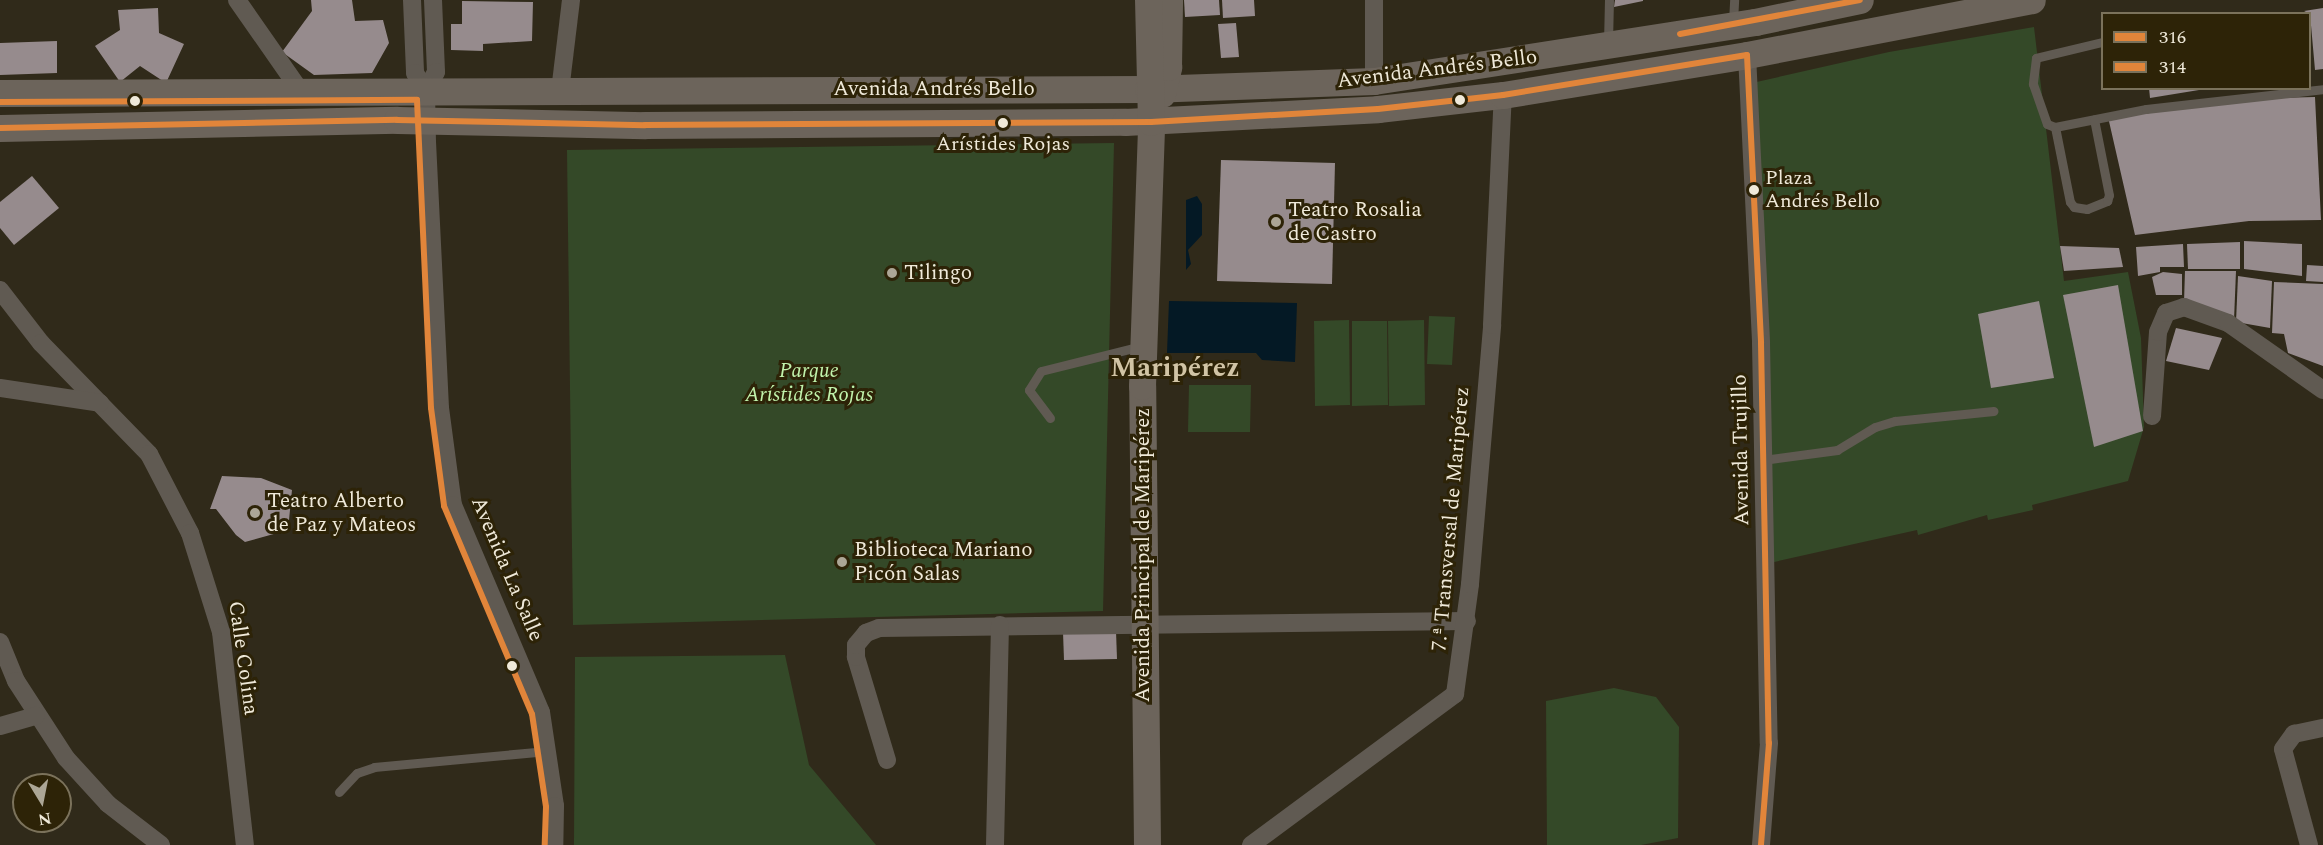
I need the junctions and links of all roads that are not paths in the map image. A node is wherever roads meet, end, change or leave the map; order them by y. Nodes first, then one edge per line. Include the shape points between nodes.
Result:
1 (237, 0) edge
2 (412, 0) edge
3 (433, 0) edge
4 (571, 0) edge
5 (1148, 0) edge
6 (1169, 0) edge
7 (1374, 0) edge
8 (1609, 0) edge
9 (1860, 0) edge
10 (2032, 0) edge
11 (1733, 13) edge
12 (2101, 42) edge
13 (1608, 46) junction
14 (1747, 55) junction
15 (1374, 81) junction
16 (1156, 88) junction
17 (299, 89) junction
18 (2323, 89) edge
19 (426, 91) junction
20 (560, 91) junction
21 (0, 93) edge
22 (1503, 95) junction
23 (2094, 119) junction
24 (426, 120) junction
25 (1151, 122) junction
26 (2055, 127) junction
27 (0, 128) edge
28 (0, 290) edge
29 (1143, 346) junction
30 (0, 388) edge
31 (2323, 390) edge
32 (100, 403) junction
33 (1993, 411) dead end
34 (2152, 416) dead end
35 (1050, 418) dead end
36 (1763, 460) junction
37 (1467, 621) junction
38 (1142, 623) junction
39 (1000, 625) junction
40 (0, 642) edge
41 (36, 716) junction
42 (0, 726) edge
43 (2323, 728) edge
44 (547, 751) junction
45 (887, 760) dead end
46 (339, 792) dead end
47 (161, 845) edge
48 (245, 845) edge
49 (555, 845) edge
50 (995, 845) edge
51 (1147, 845) edge
52 (1251, 845) edge
53 (1761, 845) edge
54 (2309, 845) edge

1 - 17 street
2 - 19 street, Avenida La Salle via 415,73
3 - 19 street, Avenida La Salle via 436,72
4 - 20 street
5 - 16 street, Avenida Principal de Maripérez
6 - 16 street, Avenida Principal de Maripérez
7 - 15 street
8 - 13 lane
9 - 11 street, Avenida Andrés Bello
10 - 14 street, Avenida Andrés Bello
11 - 13 street, Avenida Andrés Bello
12 - 26 lane via 2036,58 2032,69 2037,103 2047,124
13 - 15 street, Avenida Andrés Bello
14 - 22 street, Avenida Andrés Bello
14 - 36 street, Avenida Trujillo via 1752,83
15 - 16 street, Avenida Andrés Bello
16 - 20 street, Avenida Andrés Bello
16 - 25 street, Avenida Principal de Maripérez
17 - 19 street, Avenida Andrés Bello
17 - 21 street, Avenida Andrés Bello
18 - 23 lane
19 - 20 street, Avenida Andrés Bello
19 - 24 street, Avenida La Salle
22 - 25 street, Avenida Andrés Bello via 1378,108
22 - 37 street, 7.ª Transversal de Maripérez via 1492,325
23 - 26 lane
23 - 26 lane via 2109,195 2108,201 2087,209 2074,207 2070,202
24 - 25 street, Avenida Andrés Bello via 645,125
24 - 27 street, Avenida Andrés Bello
24 - 44 street, Avenida La Salle via 440,408 453,505 541,712
25 - 29 street, Avenida Principal de Maripérez
28 - 32 street, Calle Colina via 41,343
29 - 35 lane via 1109,350 1041,371 1029,390
29 - 38 street, Avenida Principal de Maripérez
30 - 32 street
31 - 34 street via 2228,323 2184,307 2166,313 2158,332
32 - 48 street, Calle Colina via 130,432 165,479 210,587 221,632
33 - 36 lane via 1895,422 1875,427 1837,450
36 - 53 street, Avenida Trujillo via 1769,743
37 - 38 street
37 - 52 street, 7.ª Transversal de Maripérez via 1455,694
38 - 39 street
38 - 51 street, Avenida Principal de Maripérez
39 - 45 street via 879,628 861,639 856,645 858,674
39 - 50 street
40 - 41 street
41 - 42 street
41 - 47 street via 108,804
43 - 54 street via 2294,734 2283,749
44 - 46 lane via 374,767 357,772
44 - 49 street, Avenida La Salle

